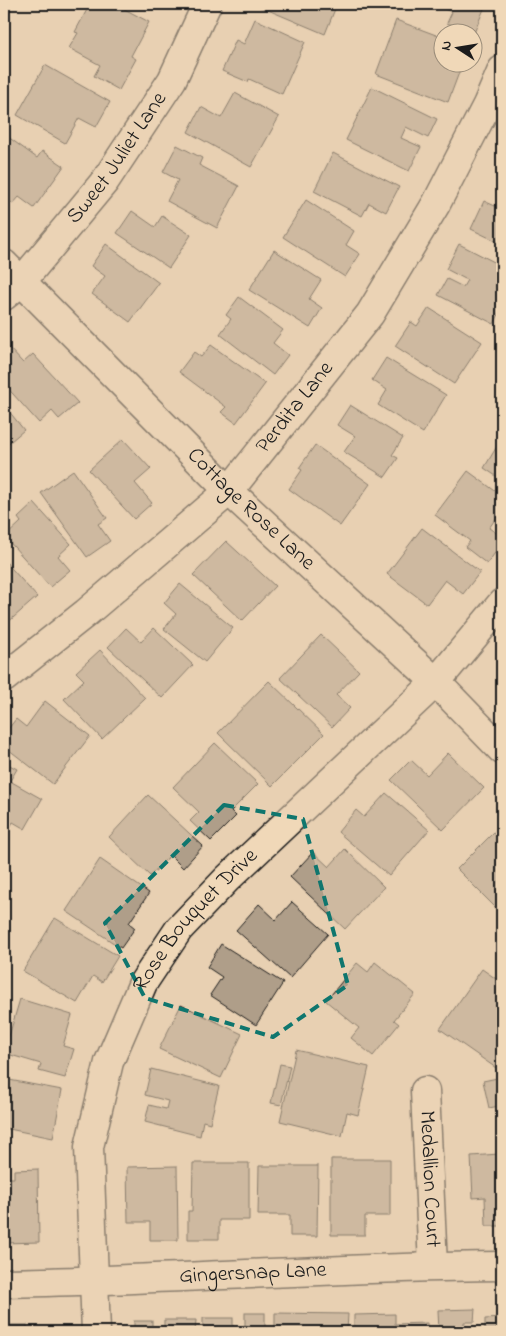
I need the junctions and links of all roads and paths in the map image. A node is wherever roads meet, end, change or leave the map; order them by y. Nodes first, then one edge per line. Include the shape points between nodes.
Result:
1 (207, 4) edge
2 (502, 70) edge
3 (10, 280) edge
4 (229, 491) junction
5 (502, 603) edge
6 (4, 678) edge
7 (436, 682) junction
8 (502, 750) edge
9 (425, 1091) dead end
10 (433, 1266) junction
11 (502, 1266) edge
12 (94, 1282) junction
13 (4, 1283) edge
14 (96, 1332) edge

1 - 3 street, Sweet Juliet Lane via 172,80 110,174
2 - 4 street, Perdita Lane via 436,204 370,314
3 - 4 street, Cottage Rose Lane
4 - 6 street, Perdita Lane
4 - 7 street, Cottage Rose Lane
5 - 7 street, Rose Bouquet Drive
7 - 8 street, Cottage Rose Lane
7 - 12 street, Rose Bouquet Drive via 226,879 180,929 143,983 109,1062 89,1147
9 - 10 street, Medallion Court
10 - 11 street, Gingersnap Lane
10 - 12 street, Gingersnap Lane
12 - 13 street, Gingersnap Lane
12 - 14 street, Rose Bouquet Drive

